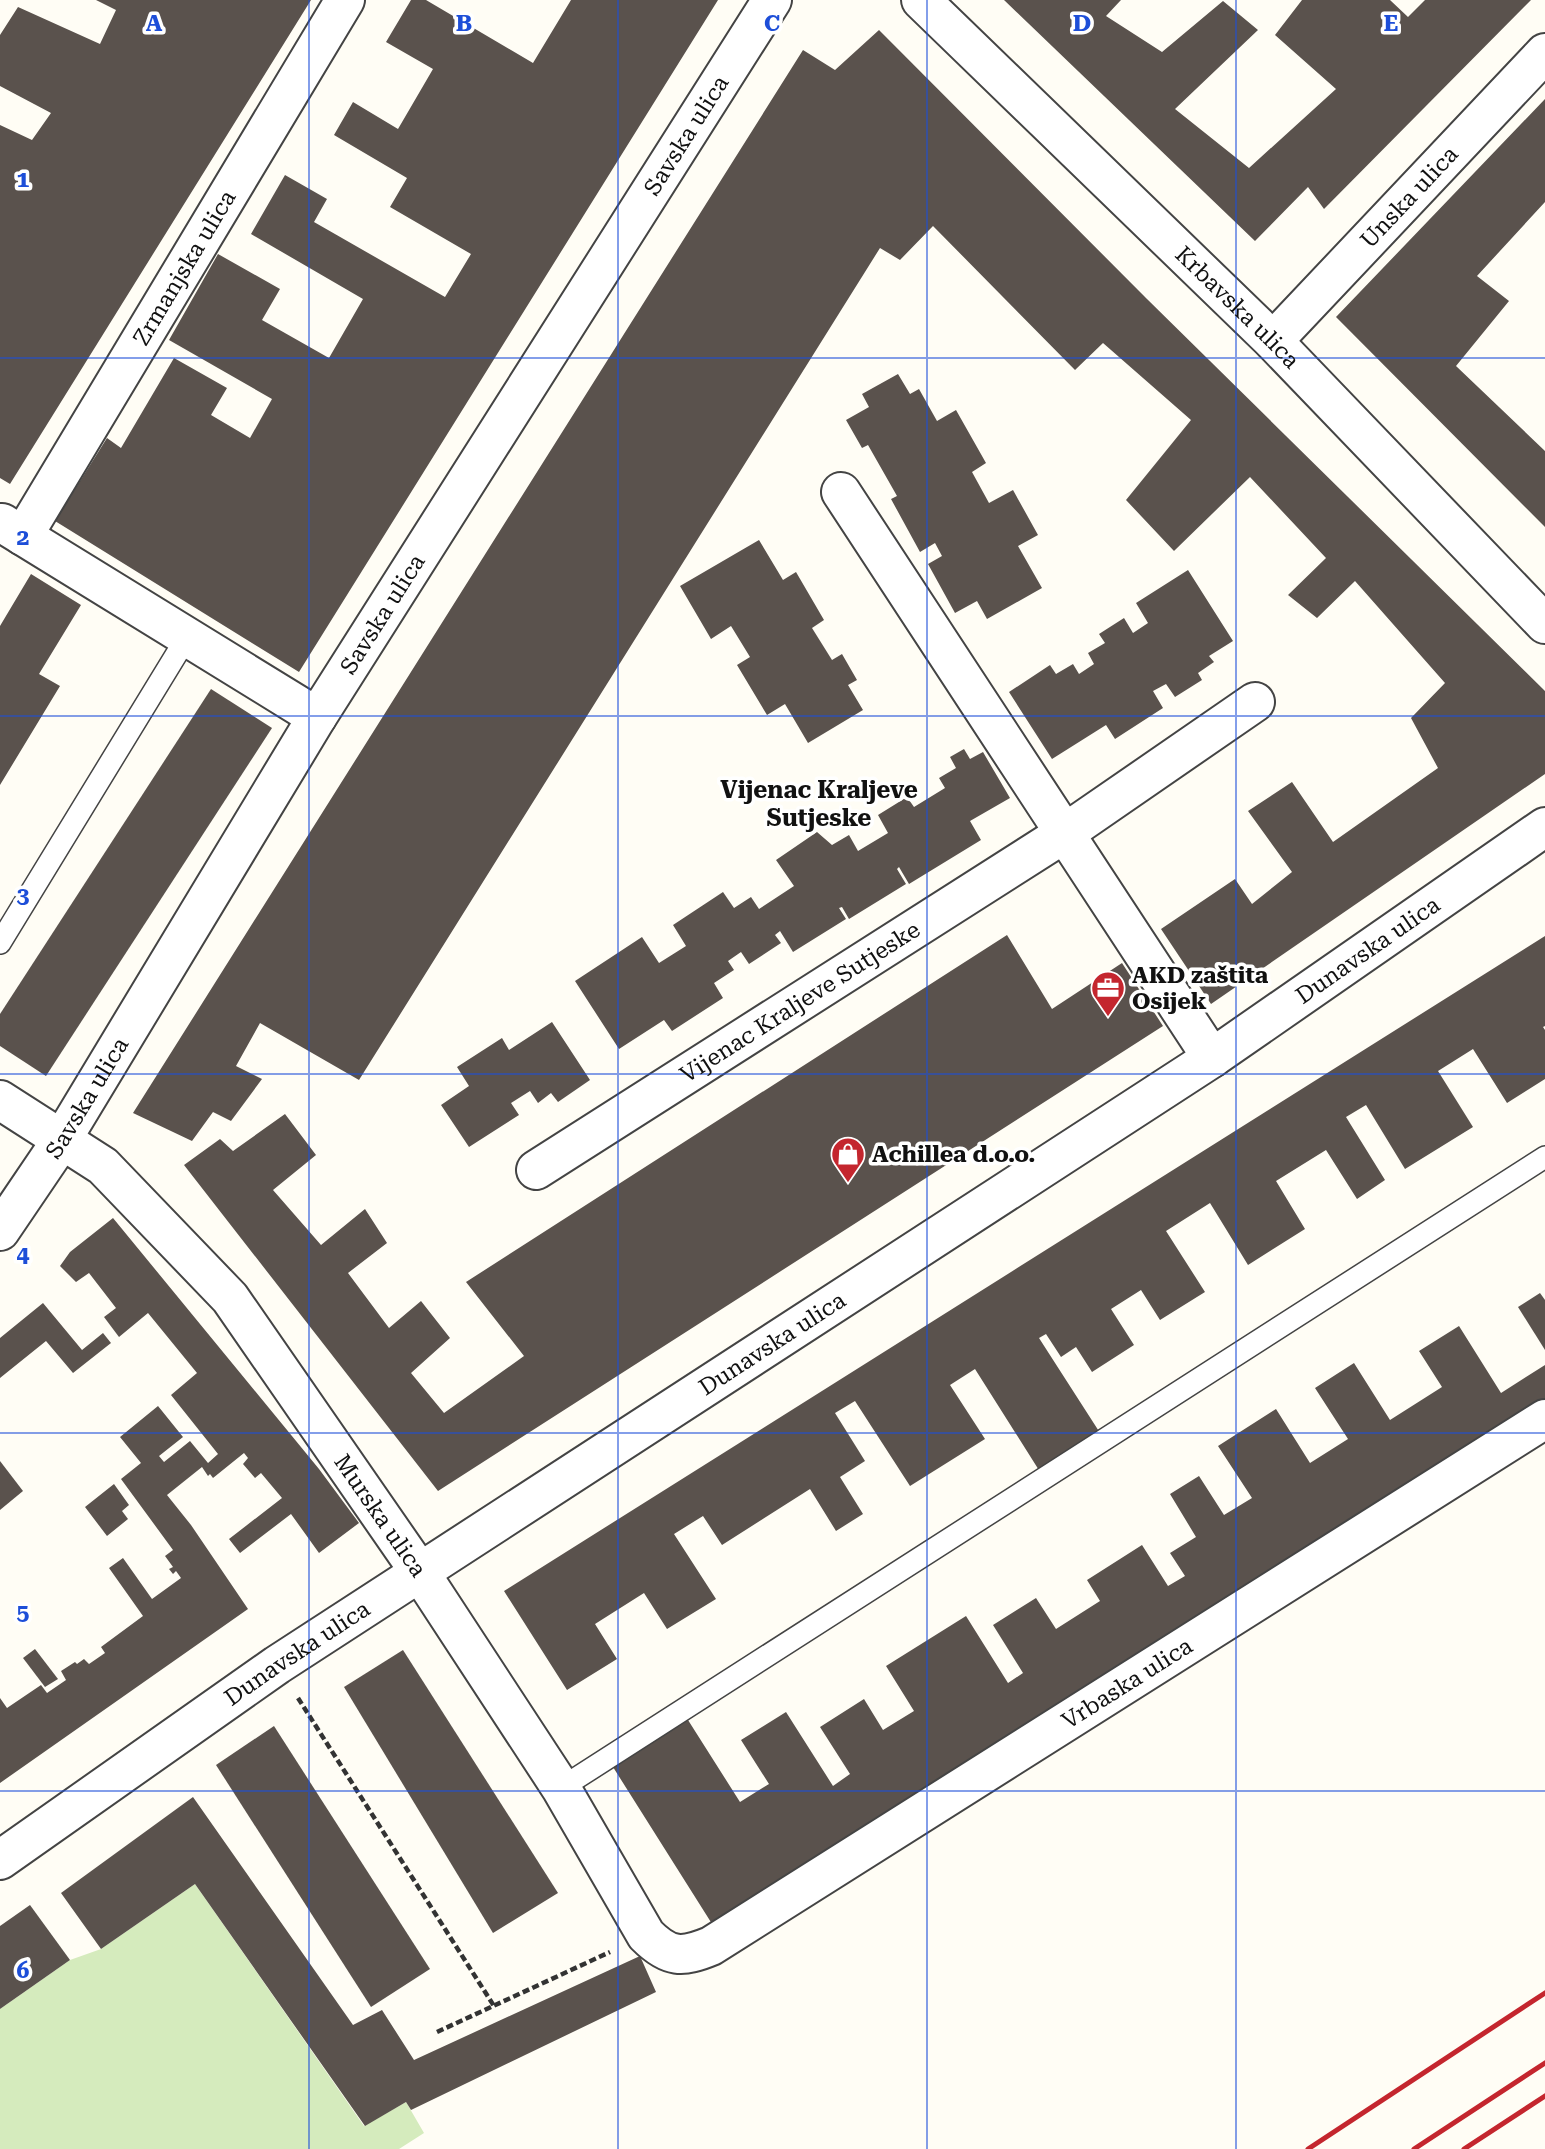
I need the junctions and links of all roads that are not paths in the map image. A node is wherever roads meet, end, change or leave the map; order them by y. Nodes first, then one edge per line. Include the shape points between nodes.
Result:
1 (345, 0) edge
2 (772, 0) edge
3 (921, 0) edge
4 (1545, 53) edge
5 (1273, 341) junction
6 (841, 492) dead end
7 (12, 529) edge
8 (1545, 624) edge
9 (187, 637) junction
10 (1255, 702) dead end
11 (317, 717) junction
12 (1545, 827) edge
13 (1065, 833) junction
14 (0, 943) edge
15 (1212, 1058) junction
16 (0, 1100) edge
17 (61, 1141) junction
18 (1545, 1157) edge
19 (536, 1170) dead end
20 (0, 1231) edge
21 (1545, 1419) edge
22 (419, 1571) junction
23 (561, 1788) junction
24 (0, 1860) edge
25 (711, 1947) joint

1 - 7 street, Zrmanjska ulica
2 - 11 street, Savska ulica
3 - 5 street, Krbavska ulica
4 - 5 street, Unska ulica
5 - 8 street, Krbavska ulica
6 - 13 street
7 - 9 street, Zrmanjska ulica
9 - 11 street, Zrmanjska ulica
9 - 14 lane
10 - 13 street, Vijenac Kraljeve Sutjeske
11 - 17 street, Savska ulica
12 - 15 street, Dunavska ulica
13 - 15 street
13 - 19 street, Vijenac Kraljeve Sutjeske
15 - 22 street, Dunavska ulica
16 - 17 street, Murska ulica
17 - 20 street, Savska ulica
17 - 22 street, Murska ulica via 103,1166 230,1298
18 - 23 lane
21 - 25 street, Vrbaska ulica
22 - 23 street, Murska ulica
22 - 24 street, Dunavska ulica via 276,1665
23 - 25 street, Murska ulica via 646,1935 673,1954

